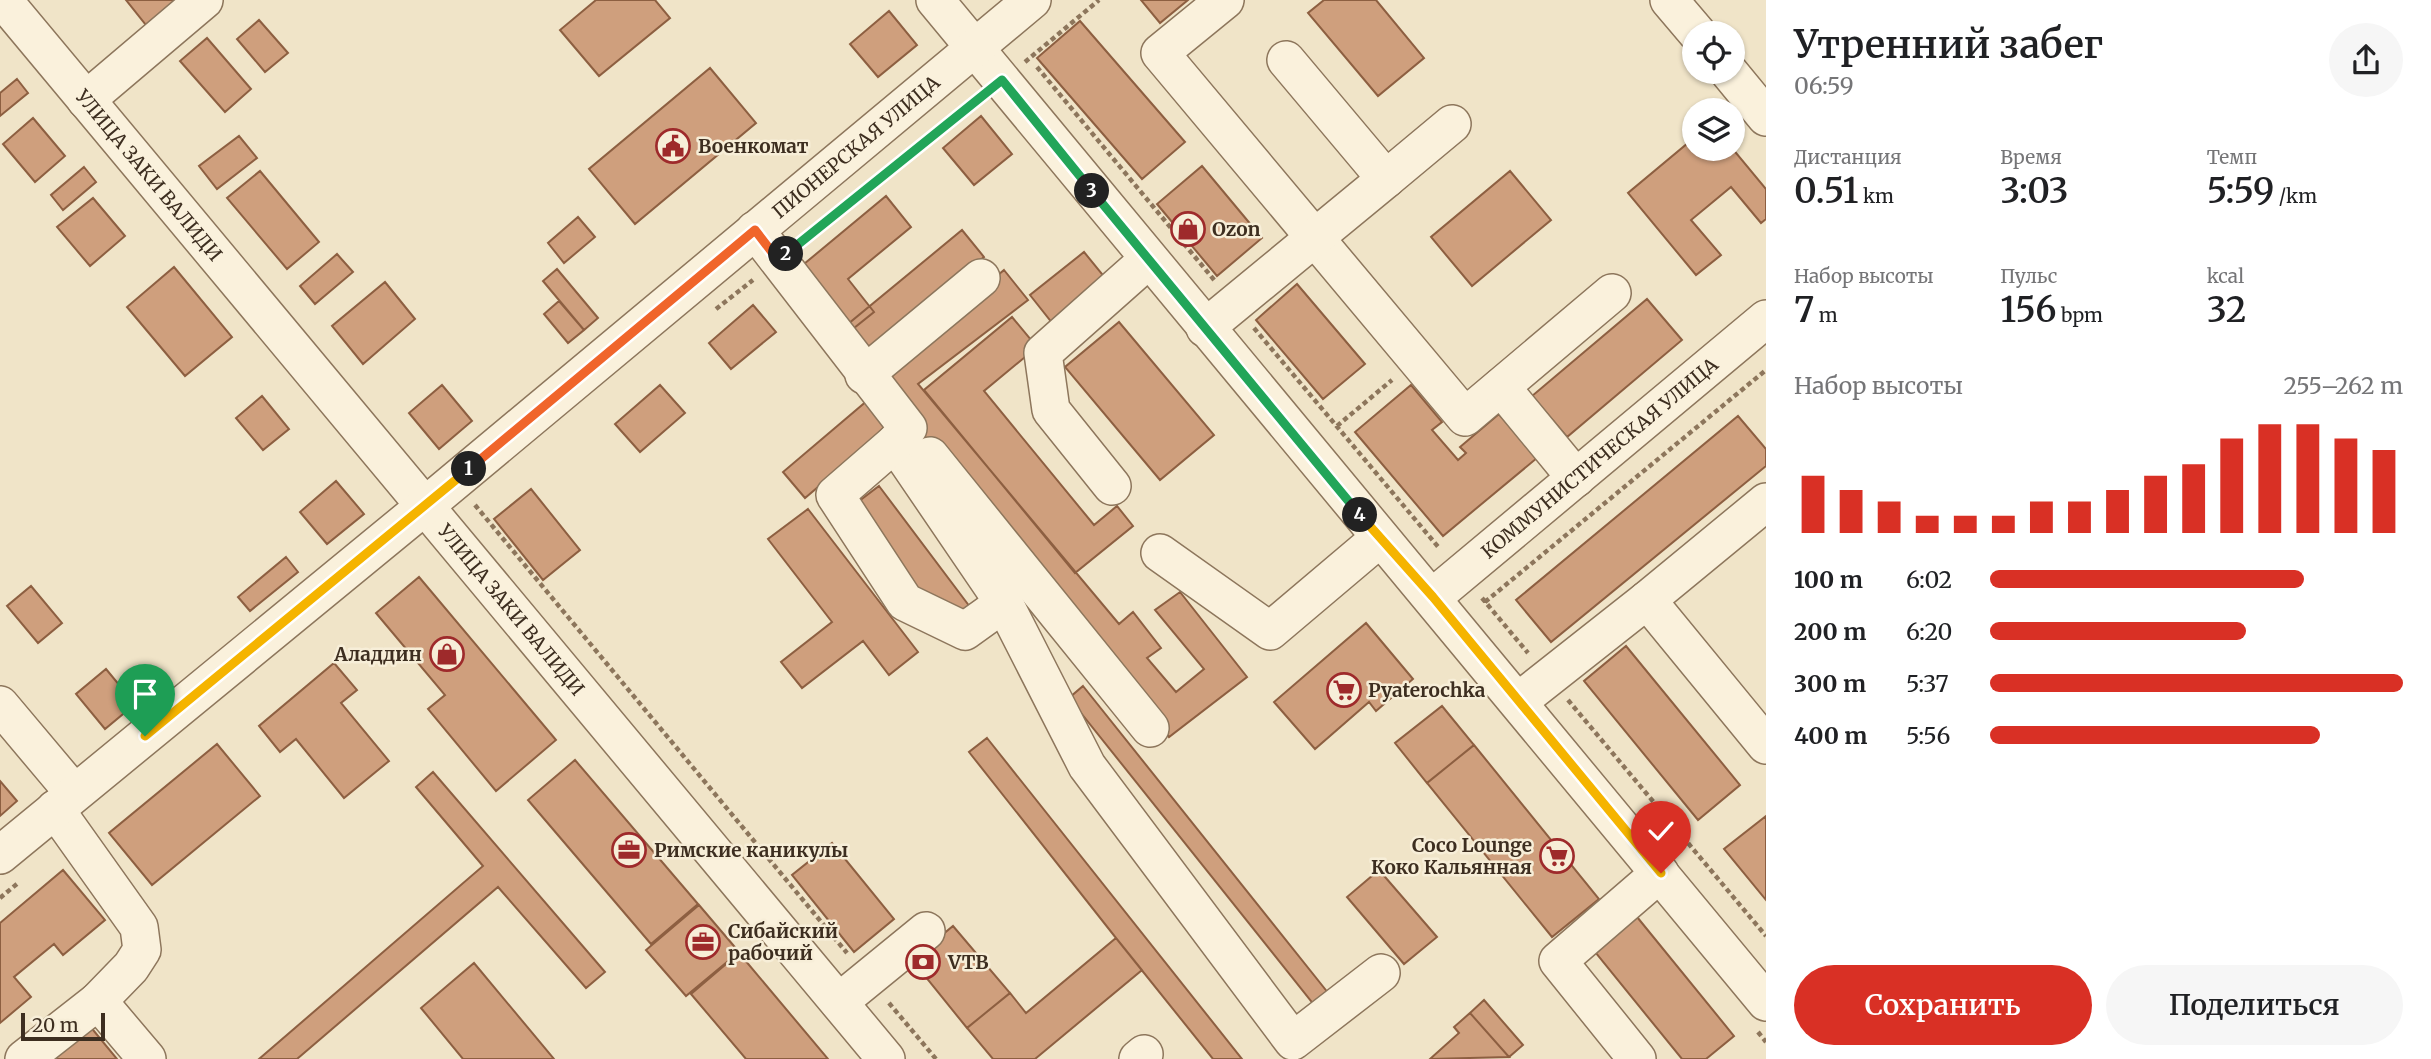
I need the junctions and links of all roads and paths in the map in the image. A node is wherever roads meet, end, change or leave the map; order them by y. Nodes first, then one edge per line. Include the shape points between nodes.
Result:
1 (3, 0) edge
2 (204, 0) edge
3 (935, 0) edge
4 (1032, 0) edge
5 (1100, 0) edge
6 (1225, 0) edge
7 (1669, 0) edge
8 (1687, 21) edge
9 (974, 47) junction
10 (1286, 60) dead end
11 (1002, 80) junction
12 (1739, 84) edge
13 (86, 100) junction
14 (1766, 117) edge
15 (1452, 124) dead end
16 (1386, 179) junction
17 (755, 230) junction
18 (1315, 238) junction
19 (1149, 259) junction
20 (778, 260) junction
21 (982, 278) dead end
22 (1612, 293) dead end
23 (712, 312) dead end
24 (1766, 319) edge
25 (1205, 328) junction
26 (1417, 359) junction
27 (1766, 370) edge
28 (864, 375) junction
29 (1501, 387) junction
30 (1337, 426) dead end
31 (901, 435) junction
32 (1576, 478) junction
33 (1112, 486) dead end
34 (484, 495) dead end
35 (1766, 502) edge
36 (425, 506) junction
37 (1380, 538) junction
38 (1160, 553) dead end
39 (1433, 597) junction
40 (1647, 600) junction
41 (1004, 603) junction
42 (1549, 678) junction
43 (1519, 701) junction
44 (0, 705) edge
45 (1150, 728) dead end
46 (1766, 745) edge
47 (65, 801) junction
48 (0, 855) edge
49 (1661, 873) junction
50 (926, 931) dead end
51 (1766, 936) edge
52 (1381, 974) dead end
53 (868, 978) junction
54 (98, 1001) junction
55 (839, 1002) junction
56 (1766, 1002) edge
57 (24, 1059) edge
58 (147, 1059) edge
59 (886, 1059) edge
60 (936, 1059) edge
61 (1637, 1059) edge

1 - 13 street, УЛИЦА ЗАКИ ВАЛИДИ
2 - 13 street
3 - 9 street
4 - 9 street, ПИОНЕРСКАЯ УЛИЦА
5 - 11 path
6 - 18 street via 1160,53
7 - 8 street
9 - 11 street
9 - 17 street, ПИОНЕРСКАЯ УЛИЦА
10 - 16 street
11 - 19 street
11 - 20 path
12 - 14 street
13 - 36 street, УЛИЦА ЗАКИ ВАЛИДИ
15 - 16 street
16 - 18 street
17 - 20 street
17 - 36 street, ПИОНЕРСКАЯ УЛИЦА
18 - 25 street
18 - 26 street
19 - 25 street
19 - 33 street via 1043,353 1051,410
20 - 23 path
20 - 28 street
21 - 28 street
22 - 29 street
24 - 32 street, КОММУНИСТИЧЕСКАЯ УЛИЦА
25 - 37 street
26 - 29 street via 1465,417
26 - 30 path
27 - 42 path via 1486,602
28 - 31 street
29 - 32 street
31 - 41 street
31 - 41 street via 835,495 905,602 965,631
31 - 45 street
32 - 39 street, КОММУНИСТИЧЕСКАЯ УЛИЦА
34 - 53 path via 473,503
35 - 40 street
36 - 47 street, ПИОНЕРСКАЯ УЛИЦА
36 - 55 street, УЛИЦА ЗАКИ ВАЛИДИ
37 - 38 street via 1270,631
37 - 39 street
39 - 43 street
40 - 42 street
40 - 46 street
41 - 52 street via 1087,766 1293,1041
42 - 43 street
42 - 51 path
43 - 49 street
44 - 47 street
47 - 48 street, ПИОНЕРСКАЯ УЛИЦА
47 - 54 street via 139,927 142,950
49 - 56 street
49 - 61 street via 1558,961
50 - 53 street
53 - 55 street
53 - 60 path
54 - 57 street
54 - 58 street
55 - 59 street, УЛИЦА ЗАКИ ВАЛИДИ

